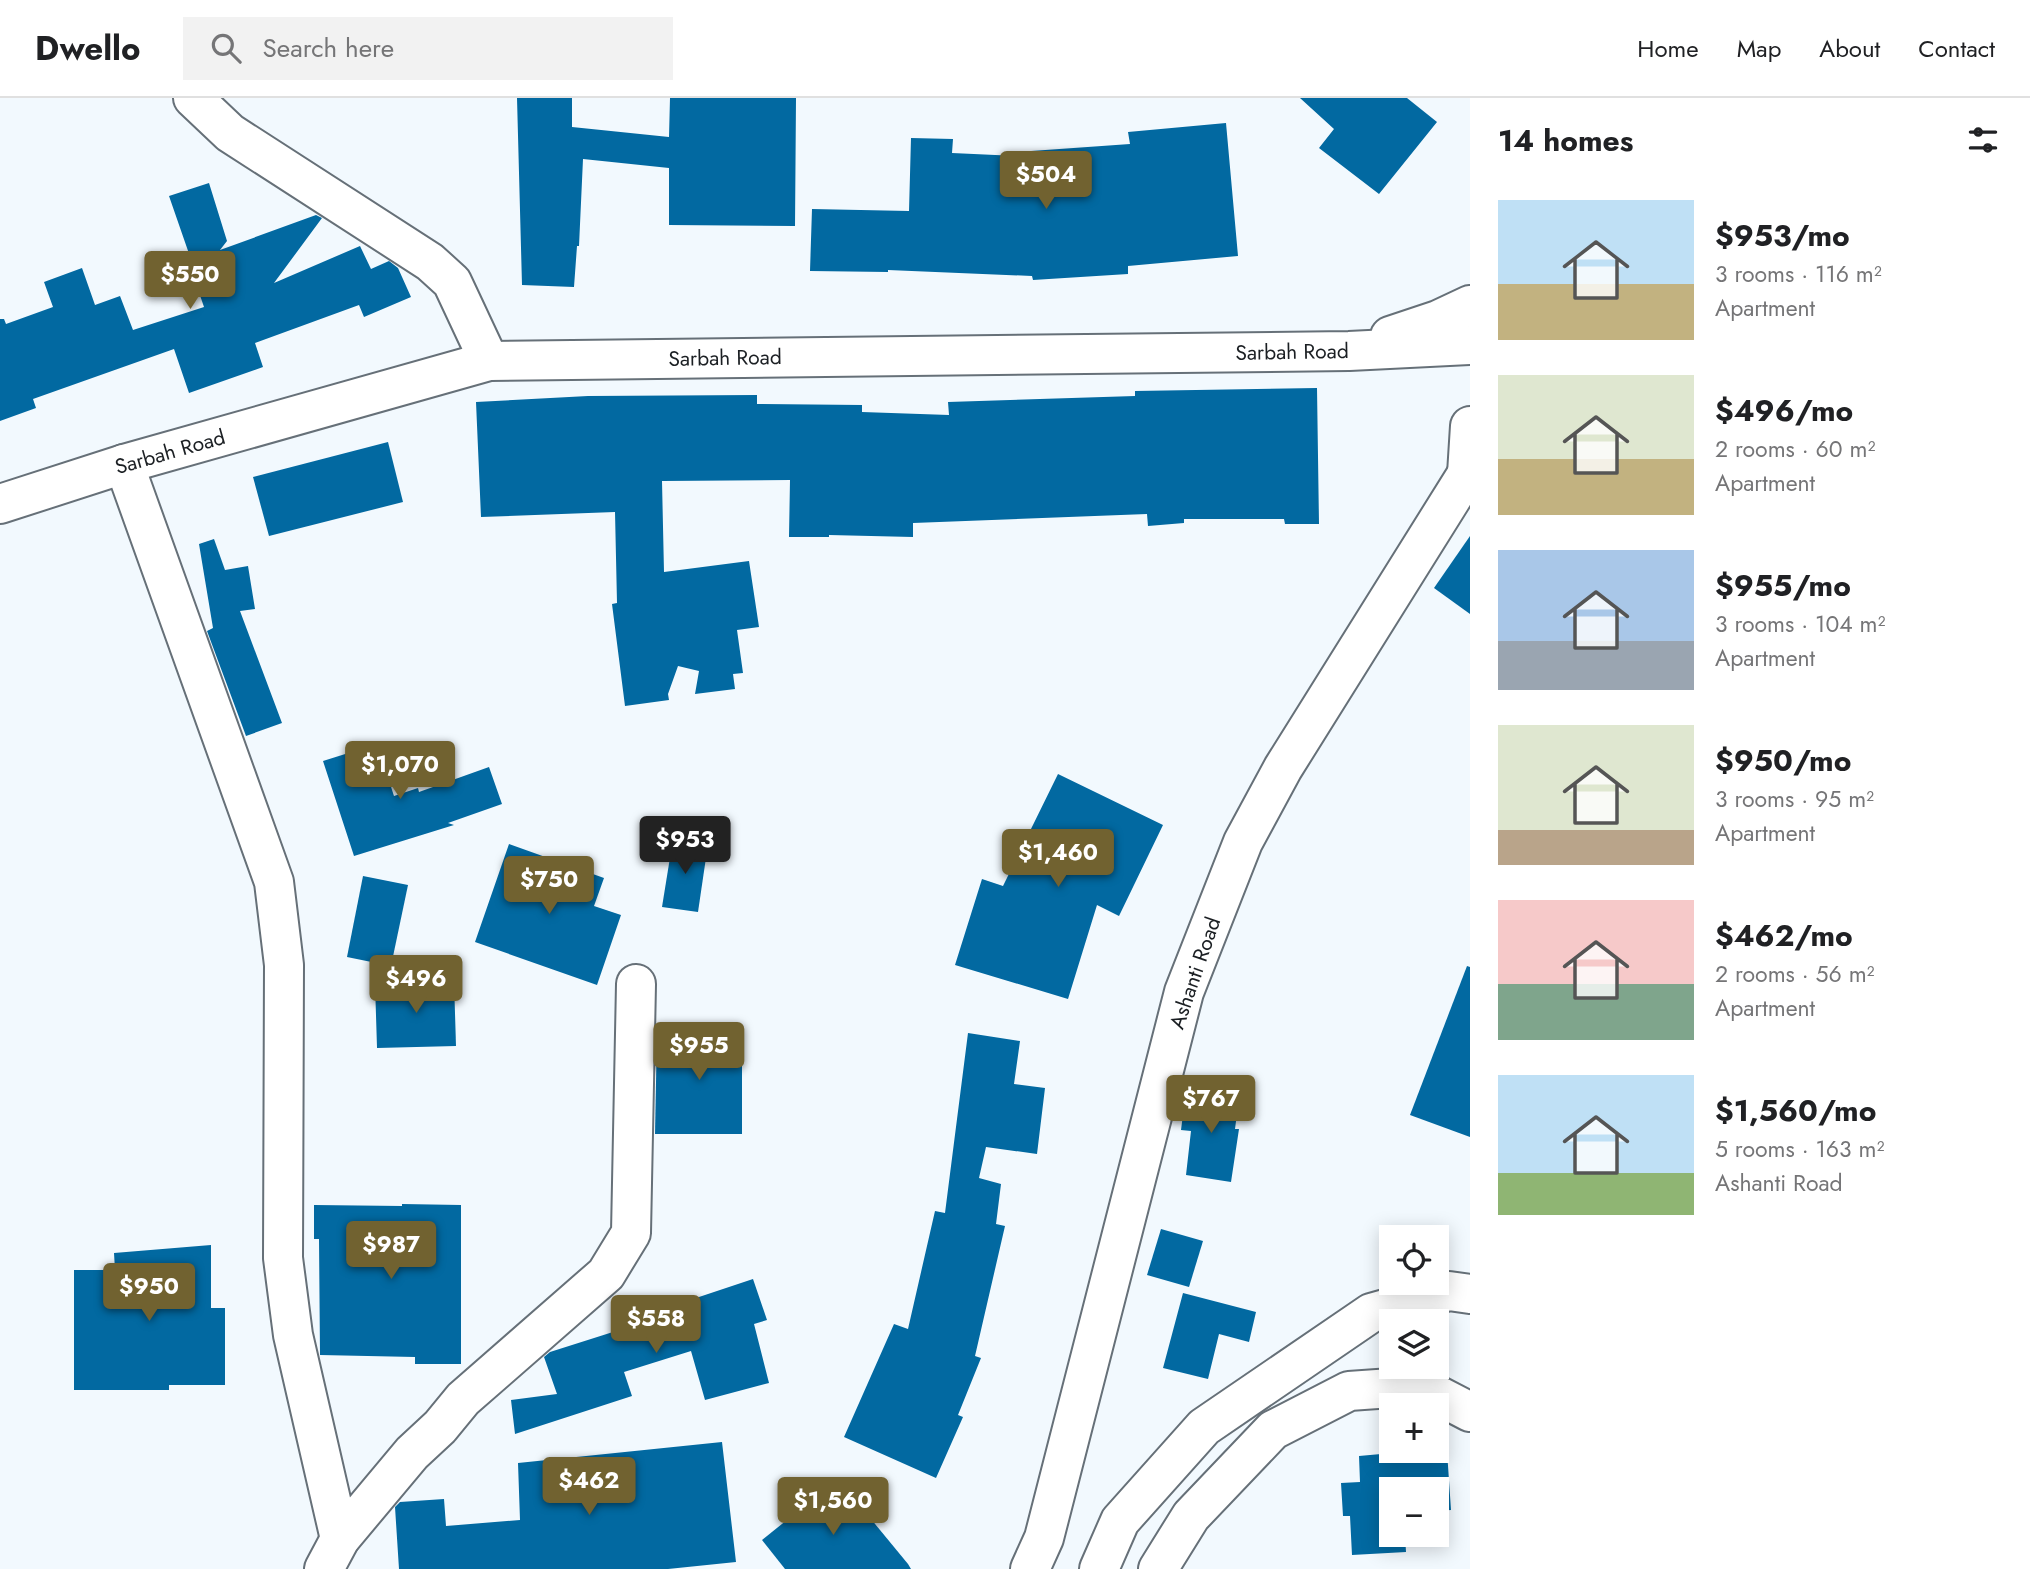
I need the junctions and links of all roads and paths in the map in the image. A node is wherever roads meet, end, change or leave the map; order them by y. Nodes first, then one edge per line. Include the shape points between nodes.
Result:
1 (193, 98) edge
2 (1470, 305) edge
3 (1470, 345) edge
4 (1349, 351) junction
5 (489, 361) junction
6 (1470, 426) edge
7 (124, 464) junction
8 (1468, 472) edge
9 (0, 504) edge
10 (636, 984) dead end
11 (1470, 1294) edge
12 (1470, 1412) edge
13 (332, 1554) edge
14 (1030, 1569) edge
15 (1099, 1569) edge
16 (1157, 1569) edge

1 - 5 street via 230,133 430,262 452,282
2 - 4 street
3 - 4 street, Sarbah Road
4 - 5 street, Sarbah Road
5 - 7 street, Sarbah Road
6 - 8 street, Ashanti Road
7 - 9 street, Sarbah Road
7 - 13 street via 274,882 284,965 283,1258
8 - 14 street, Ashanti Road via 1283,768 1243,842 1184,992 1044,1538
10 - 13 street via 631,1233 606,1273 463,1399 412,1453
11 - 15 street via 1448,1290 1371,1313 1204,1427 1120,1521
12 - 16 street via 1420,1386 1349,1391 1273,1430 1191,1516

